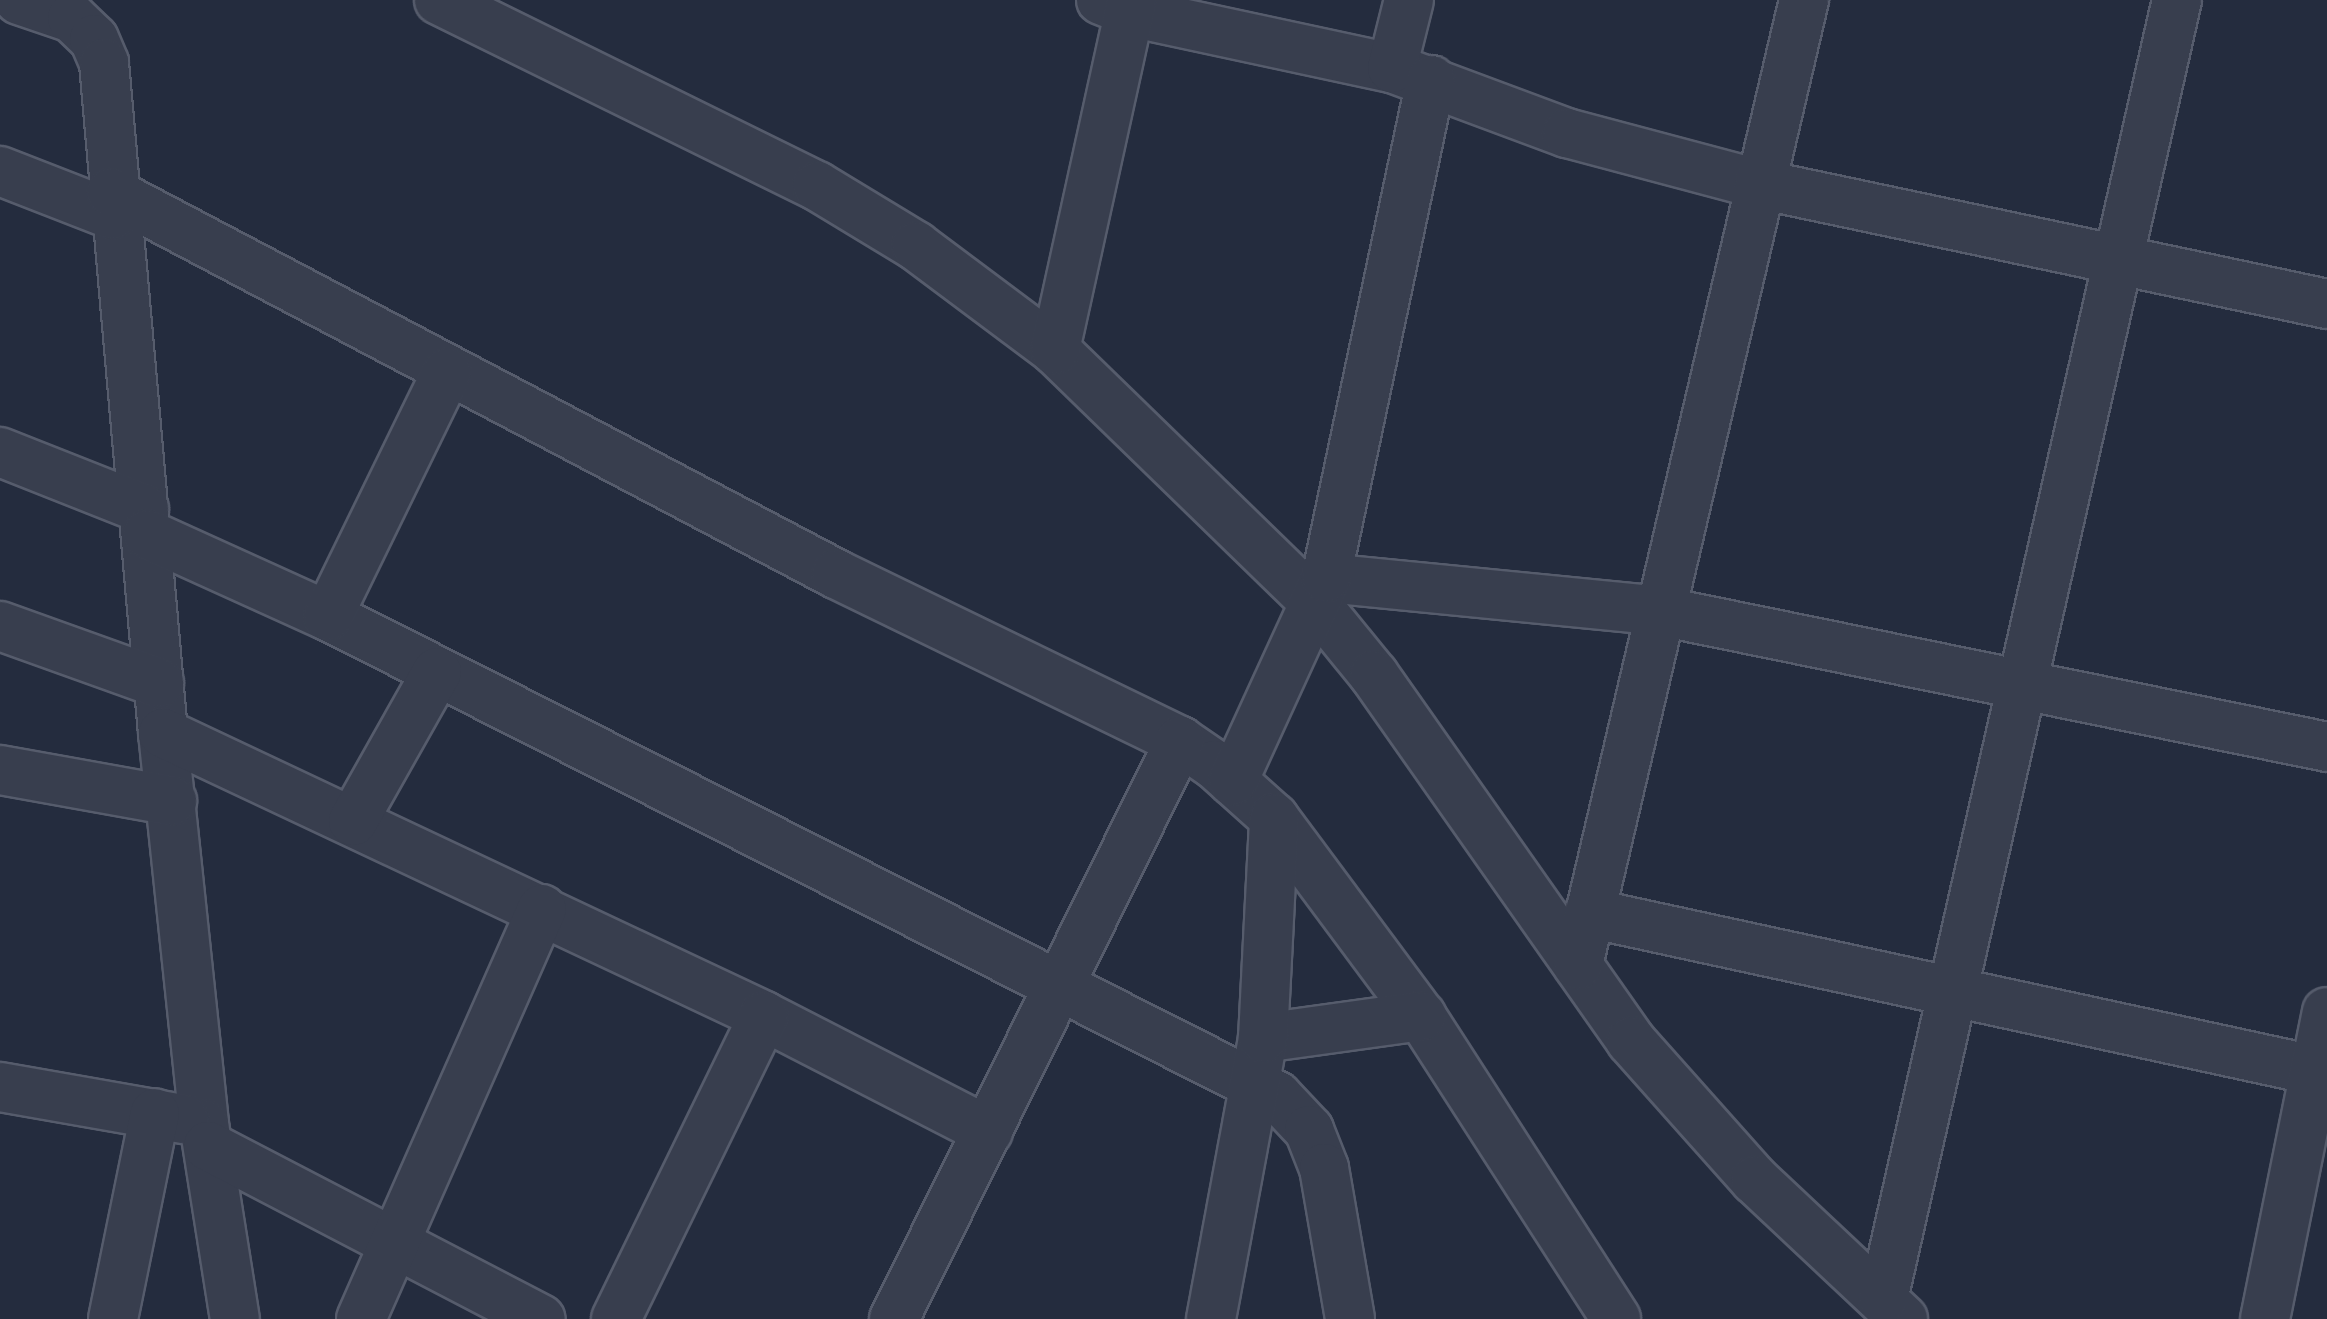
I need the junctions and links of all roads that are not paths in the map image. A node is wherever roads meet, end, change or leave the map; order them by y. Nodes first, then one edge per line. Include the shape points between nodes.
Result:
1 (19, 0) edge
2 (439, 0) edge
3 (1410, 0) edge
4 (1804, 0) edge
5 (2177, 0) edge
6 (1121, 4) edge
7 (1412, 74) junction
8 (0, 171) edge
9 (1758, 184) junction
10 (112, 203) junction
11 (2118, 262) junction
12 (2327, 304) edge
13 (1056, 350) junction
14 (447, 372) junction
15 (0, 452) edge
16 (146, 522) junction
17 (1321, 591) junction
18 (1660, 611) junction
19 (328, 616) junction
20 (0, 626) edge
21 (437, 672) junction
22 (159, 683) junction
23 (2022, 684) junction
24 (163, 733) junction
25 (1180, 741) junction
26 (2327, 747) edge
27 (0, 770) edge
28 (1233, 782) junction
29 (172, 801) junction
30 (1274, 818) junction
31 (353, 821) junction
32 (542, 909) junction
33 (1590, 913) junction
34 (1578, 965) junction
35 (1058, 990) junction
36 (1950, 994) junction
37 (2327, 1012) edge
38 (764, 1016) junction
39 (1422, 1016) junction
40 (1263, 1038) junction
41 (2321, 1072) edge
42 (0, 1087) edge
43 (1254, 1090) junction
44 (155, 1113) junction
45 (988, 1132) junction
46 (206, 1135) junction
47 (394, 1241) junction
48 (1893, 1309) edge
49 (114, 1319) edge
50 (235, 1319) edge
51 (360, 1319) edge
52 (541, 1319) edge
53 (616, 1319) edge
54 (894, 1319) edge
55 (1211, 1319) edge
56 (1350, 1319) edge
57 (1616, 1319) edge
58 (2266, 1319) edge

1 - 10 street via 72,18 94,39 104,64
2 - 13 street via 817,186 916,246
3 - 7 street
4 - 9 street
5 - 11 street
6 - 7 street
6 - 13 street
7 - 9 street via 1566,133
7 - 17 street
8 - 10 street
9 - 11 street
9 - 18 street
10 - 14 street
10 - 16 street
11 - 12 street
11 - 23 street
13 - 17 street
14 - 19 street
14 - 25 street via 836,574
15 - 16 street
16 - 19 street
16 - 22 street
17 - 18 street
17 - 28 street
17 - 34 street
18 - 23 street
18 - 33 street
19 - 21 street
20 - 22 street
21 - 31 street
21 - 35 street
22 - 24 street
23 - 26 street
23 - 36 street
24 - 29 street
24 - 31 street
25 - 28 street
25 - 35 street
27 - 29 street
28 - 30 street
29 - 46 street
30 - 39 street
30 - 40 street
31 - 32 street
32 - 38 street
32 - 47 street
33 - 34 street
33 - 36 street
34 - 48 street via 1631,1041 1742,1166
35 - 43 street
35 - 45 street
36 - 41 street
36 - 48 street
37 - 41 street
38 - 45 street
38 - 53 street
39 - 40 street
39 - 57 street
40 - 43 street
41 - 58 street
42 - 44 street
43 - 55 street
43 - 56 street via 1277,1096 1309,1130 1324,1168
44 - 46 street
44 - 49 street
45 - 54 street
46 - 47 street
46 - 50 street
47 - 51 street
47 - 52 street

